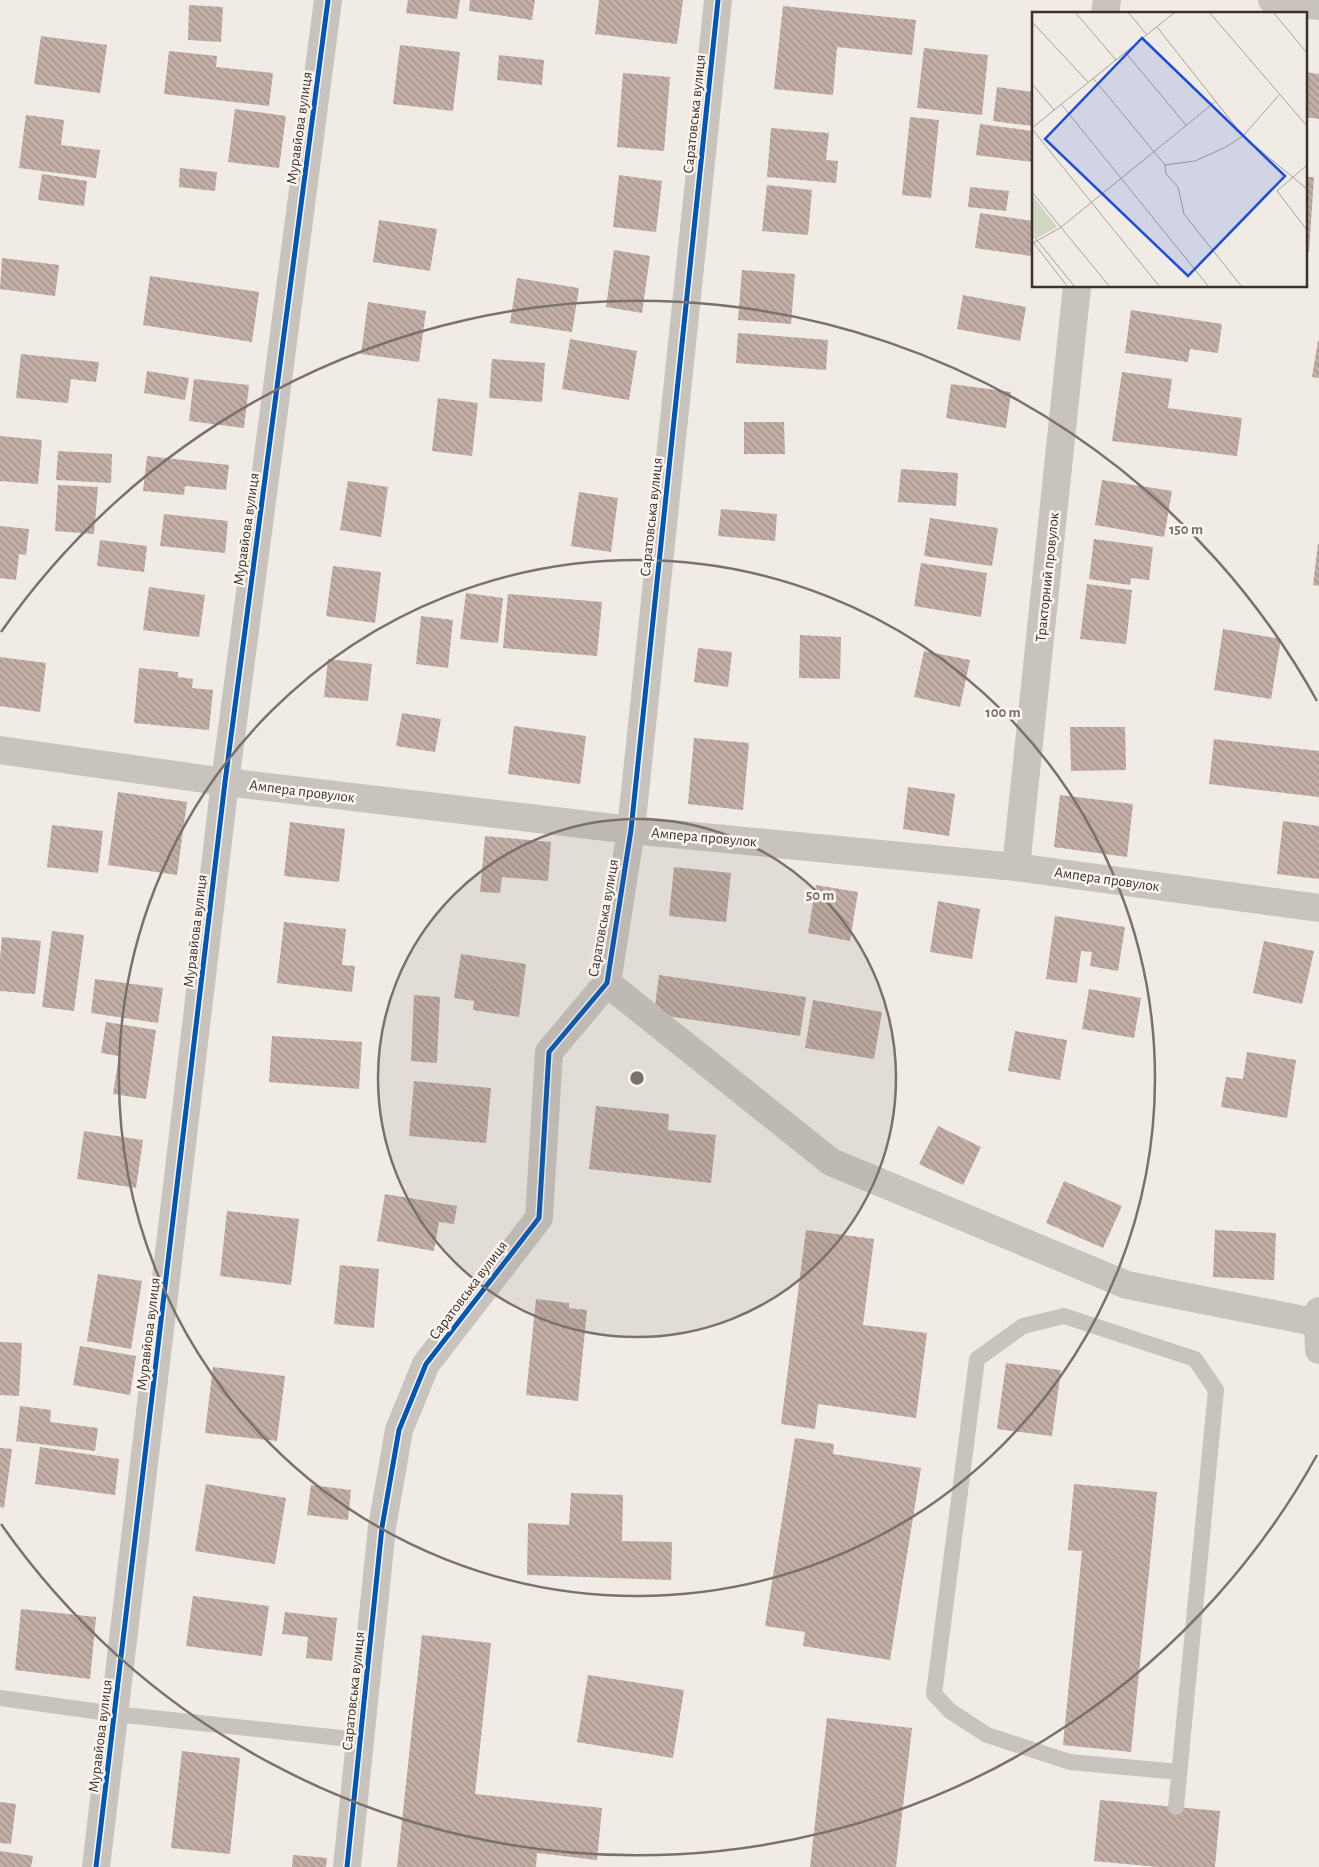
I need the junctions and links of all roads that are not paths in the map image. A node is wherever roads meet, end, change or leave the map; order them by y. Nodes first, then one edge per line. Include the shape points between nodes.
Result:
1 (328, 0) edge
2 (718, 0) edge
3 (1272, 0) edge
4 (1319, 6) edge
5 (1077, 288) edge
6 (0, 750) edge
7 (225, 782) junction
8 (631, 830) junction
9 (1016, 867) junction
10 (1319, 908) edge
11 (607, 983) junction
12 (1319, 1319) edge
13 (1319, 1350) edge
14 (0, 1698) edge
15 (115, 1714) junction
16 (360, 1740) junction
17 (1179, 1772) junction
18 (1176, 1807) dead end
19 (96, 1867) edge
20 (347, 1867) edge

1 - 7 street, Муравйова вулиця
2 - 8 street, Саратовська вулиця
3 - 4 street
5 - 9 street, Тракторний провулок
6 - 7 street, Ампера провулок
7 - 8 street, Ампера провулок
7 - 15 street, Муравйова вулиця
8 - 9 street, Ампера провулок
8 - 11 street, Саратовська вулиця
9 - 10 street, Ампера провулок
11 - 12 street via 831,1162 1127,1285
11 - 16 street, Саратовська вулиця via 549,1052 539,1218 426,1364 399,1430 382,1527
12 - 13 street
14 - 15 lane
15 - 16 lane
15 - 19 street, Муравйова вулиця
16 - 20 street, Саратовська вулиця
17 - 17 lane via 1216,1390 1195,1358 1064,1316 1023,1326 977,1359 934,1694 950,1711 987,1734 1070,1762
17 - 18 lane

